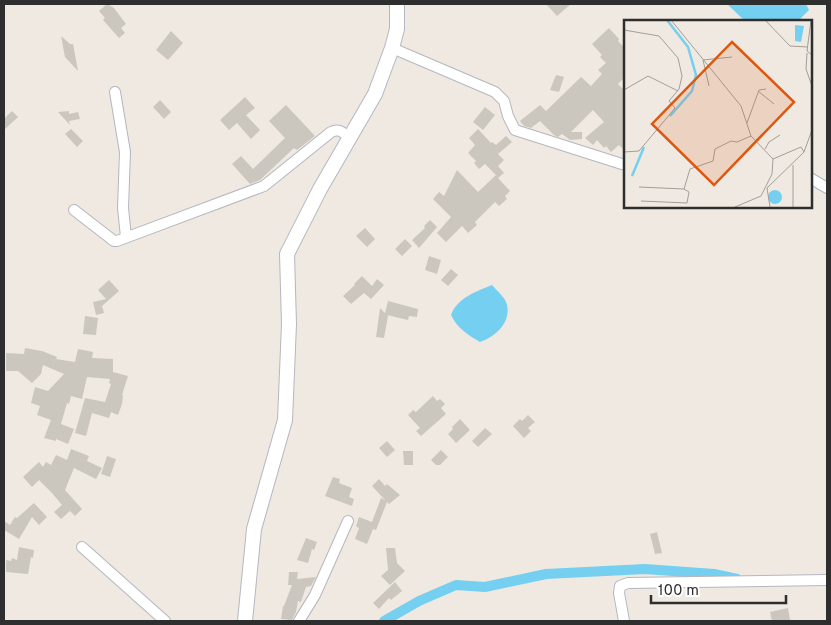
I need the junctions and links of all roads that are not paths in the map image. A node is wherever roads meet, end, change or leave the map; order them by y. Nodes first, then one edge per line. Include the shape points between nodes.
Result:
1 (397, 4) edge
2 (392, 48) junction
3 (115, 92) dead end
4 (349, 137) junction
5 (624, 165) edge
6 (811, 179) edge
7 (827, 188) edge
8 (74, 210) dead end
9 (126, 237) junction
10 (348, 521) dead end
11 (82, 547) dead end
12 (827, 580) edge
13 (165, 621) edge
14 (245, 621) edge
15 (299, 621) edge
16 (624, 621) edge

1 - 2 street via 397,29
2 - 4 street via 375,94
2 - 5 street via 495,92 504,101 515,130
3 - 9 street via 125,152 123,208
4 - 9 street via 340,130 331,132 264,186
4 - 14 street via 287,254 289,324 285,420 254,529
6 - 7 street
8 - 9 street via 114,241
10 - 15 street via 315,595
11 - 13 street
12 - 16 street via 628,583 620,586 618,593

